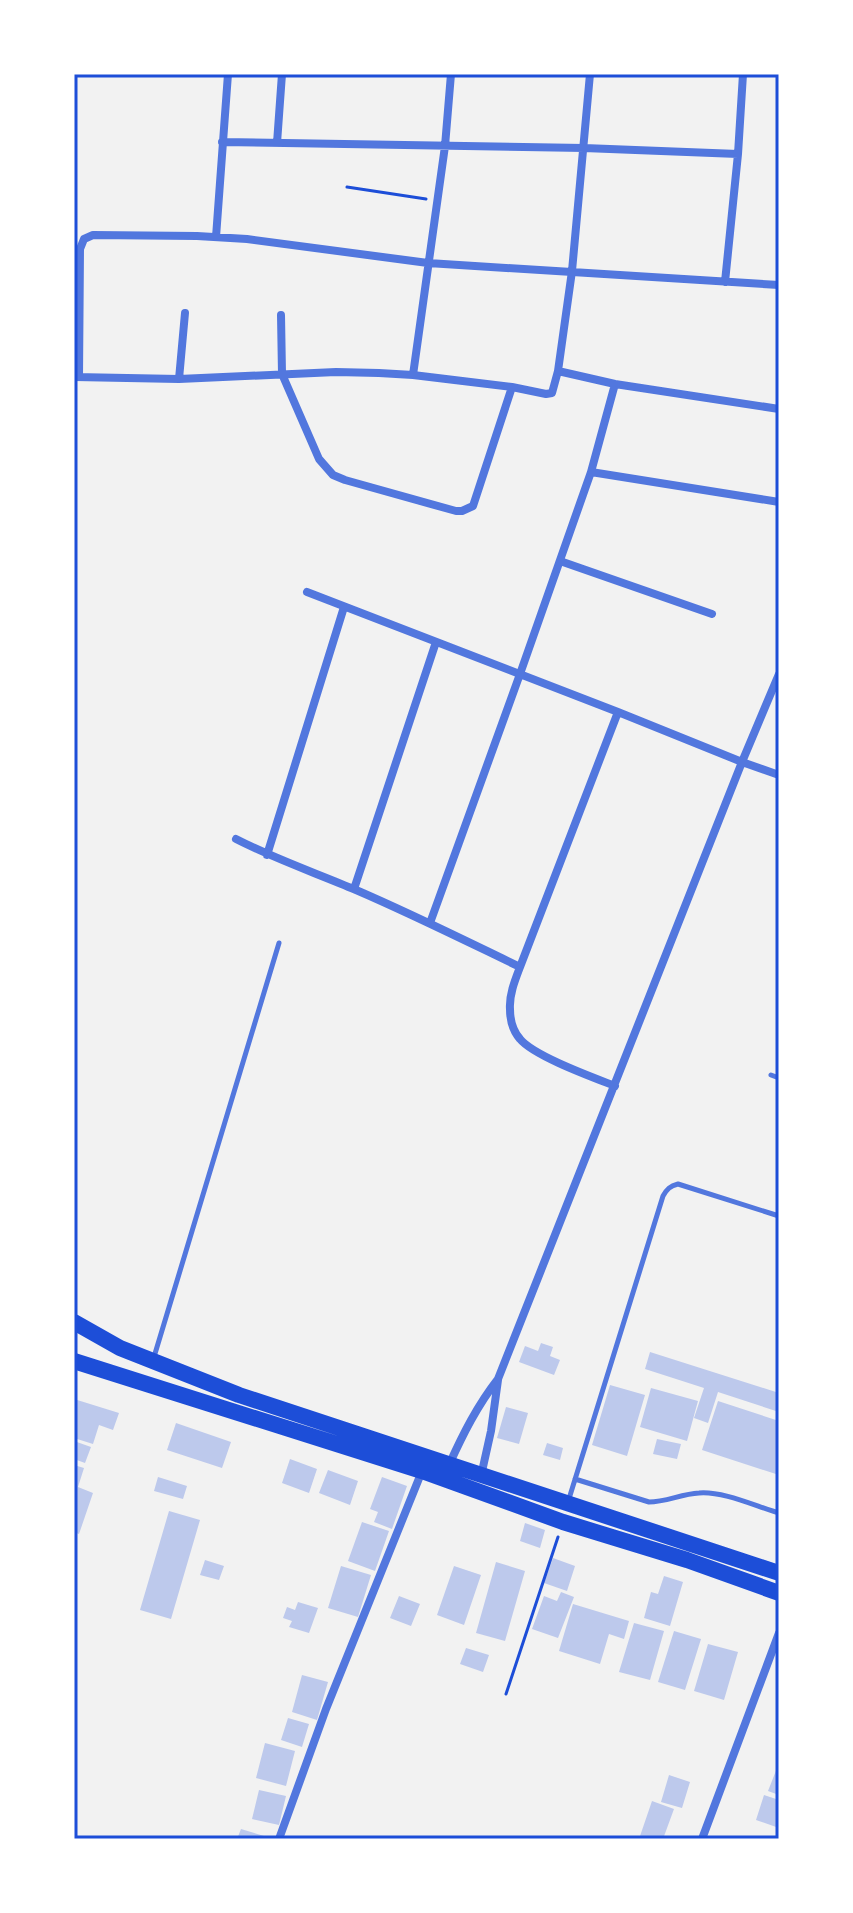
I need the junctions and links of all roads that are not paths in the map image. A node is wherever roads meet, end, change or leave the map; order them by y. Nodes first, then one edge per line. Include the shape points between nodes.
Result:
1 (228, 74) edge
2 (282, 74) edge
3 (451, 74) edge
4 (590, 74) edge
5 (743, 74) edge
6 (222, 142) junction
7 (277, 143) junction
8 (445, 146) junction
9 (584, 148) junction
10 (738, 154) junction
11 (216, 237) junction
12 (428, 263) junction
13 (572, 271) junction
14 (725, 282) junction
15 (779, 285) edge
16 (185, 313) dead end
17 (281, 315) dead end
18 (558, 371) junction
19 (282, 374) junction
20 (413, 375) junction
21 (77, 377) edge
22 (179, 379) junction
23 (615, 384) junction
24 (512, 387) junction
25 (779, 409) edge
26 (591, 472) junction
27 (779, 502) edge
28 (560, 561) junction
29 (307, 592) dead end
30 (344, 607) junction
31 (712, 614) dead end
32 (436, 642) junction
33 (520, 674) junction
34 (779, 674) edge
35 (776, 692) edge
36 (618, 712) junction
37 (742, 762) junction
38 (779, 775) edge
39 (236, 839) dead end
40 (267, 855) junction
41 (354, 889) junction
42 (430, 923) junction
43 (279, 943) dead end
44 (520, 967) junction
45 (771, 1075) dead end
46 (779, 1078) edge
47 (615, 1086) junction
48 (779, 1216) edge
49 (74, 1322) edge
50 (74, 1361) edge
51 (153, 1362) junction
52 (498, 1379) junction
53 (449, 1466) junction
54 (422, 1471) junction
55 (481, 1476) junction
56 (575, 1479) junction
57 (567, 1505) junction
58 (586, 1510) junction
59 (779, 1513) edge
60 (572, 1525) junction
61 (779, 1573) edge
62 (779, 1593) edge
63 (779, 1633) edge
64 (279, 1839) edge
65 (702, 1839) edge

1 - 6 street
2 - 7 street
3 - 8 street
4 - 9 street
5 - 10 street
6 - 7 street
6 - 11 street
7 - 8 street
8 - 9 street
8 - 12 street
9 - 10 street
9 - 13 street
10 - 14 street
11 - 12 street
11 - 21 street via 84,239
12 - 13 street
12 - 20 street
13 - 14 street
13 - 18 street
14 - 15 street
16 - 22 street
17 - 19 street
18 - 23 street
18 - 24 street via 549,394
19 - 20 street
19 - 22 street
19 - 24 street via 319,459 333,475 456,511 473,506
20 - 24 street
21 - 22 street
23 - 25 street
23 - 26 street
26 - 27 street
26 - 28 street
28 - 31 street
28 - 33 street
29 - 30 street
30 - 32 street
30 - 40 street
32 - 33 street
32 - 41 street
33 - 36 street
33 - 42 street
34 - 35 street
35 - 37 street
36 - 37 street
36 - 44 street
37 - 38 street
37 - 47 street
39 - 40 street
40 - 41 street
41 - 42 street
42 - 44 street
43 - 51 lane
44 - 47 street via 510,1008 520,1039 553,1060
45 - 46 lane
47 - 52 street
48 - 56 lane via 678,1184 667,1189
49 - 51 main road
50 - 54 main road
51 - 53 main road
52 - 53 street via 468,1423
52 - 55 street
53 - 55 main road
54 - 60 main road
54 - 64 street
55 - 57 main road
56 - 57 lane
56 - 59 lane via 649,1502 717,1494
57 - 58 main road
57 - 60 main road
58 - 60 main road
58 - 61 main road
60 - 62 main road
63 - 65 street

